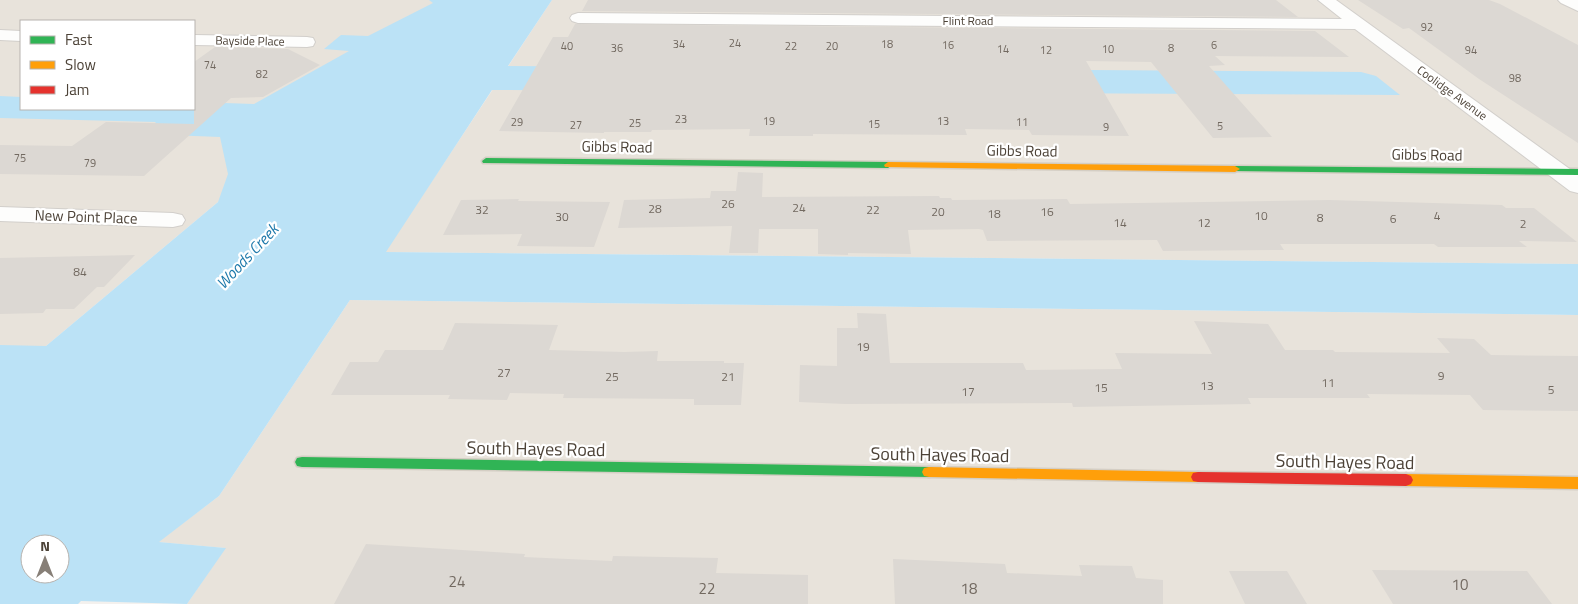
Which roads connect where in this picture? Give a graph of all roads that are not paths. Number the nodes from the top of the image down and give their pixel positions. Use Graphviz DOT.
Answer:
graph roads {
  1 [pos="1326,0"];
  2 [pos="1566,0"];
  3 [pos="1578,6"];
  4 [pos="578,18"];
  5 [pos="1359,24"];
  6 [pos="0,35"];
  7 [pos="20,36"];
  8 [pos="195,40"];
  9 [pos="307,42"];
  10 [pos="486,161"];
  11 [pos="1558,171"];
  12 [pos="1578,172"];
  13 [pos="1578,186"];
  14 [pos="0,214"];
  15 [pos="173,220"];
  16 [pos="302,462"];
  17 [pos="1578,483"];
  1 -- 5 [label="street, Coolidge Avenue"];
  2 -- 3 [label="street"];
  4 -- 5 [label="street, Flint Road"];
  5 -- 11 [label="street, Coolidge Avenue"];
  6 -- 7 [label="street"];
  8 -- 9 [label="street, Bayside Place"];
  10 -- 11 [label="street, Gibbs Road"];
  11 -- 12 [label="street, Gibbs Road"];
  11 -- 13 [label="street, Coolidge Avenue"];
  14 -- 15 [label="street, New Point Place"];
  16 -- 17 [label="street, South Hayes Road"];
}
